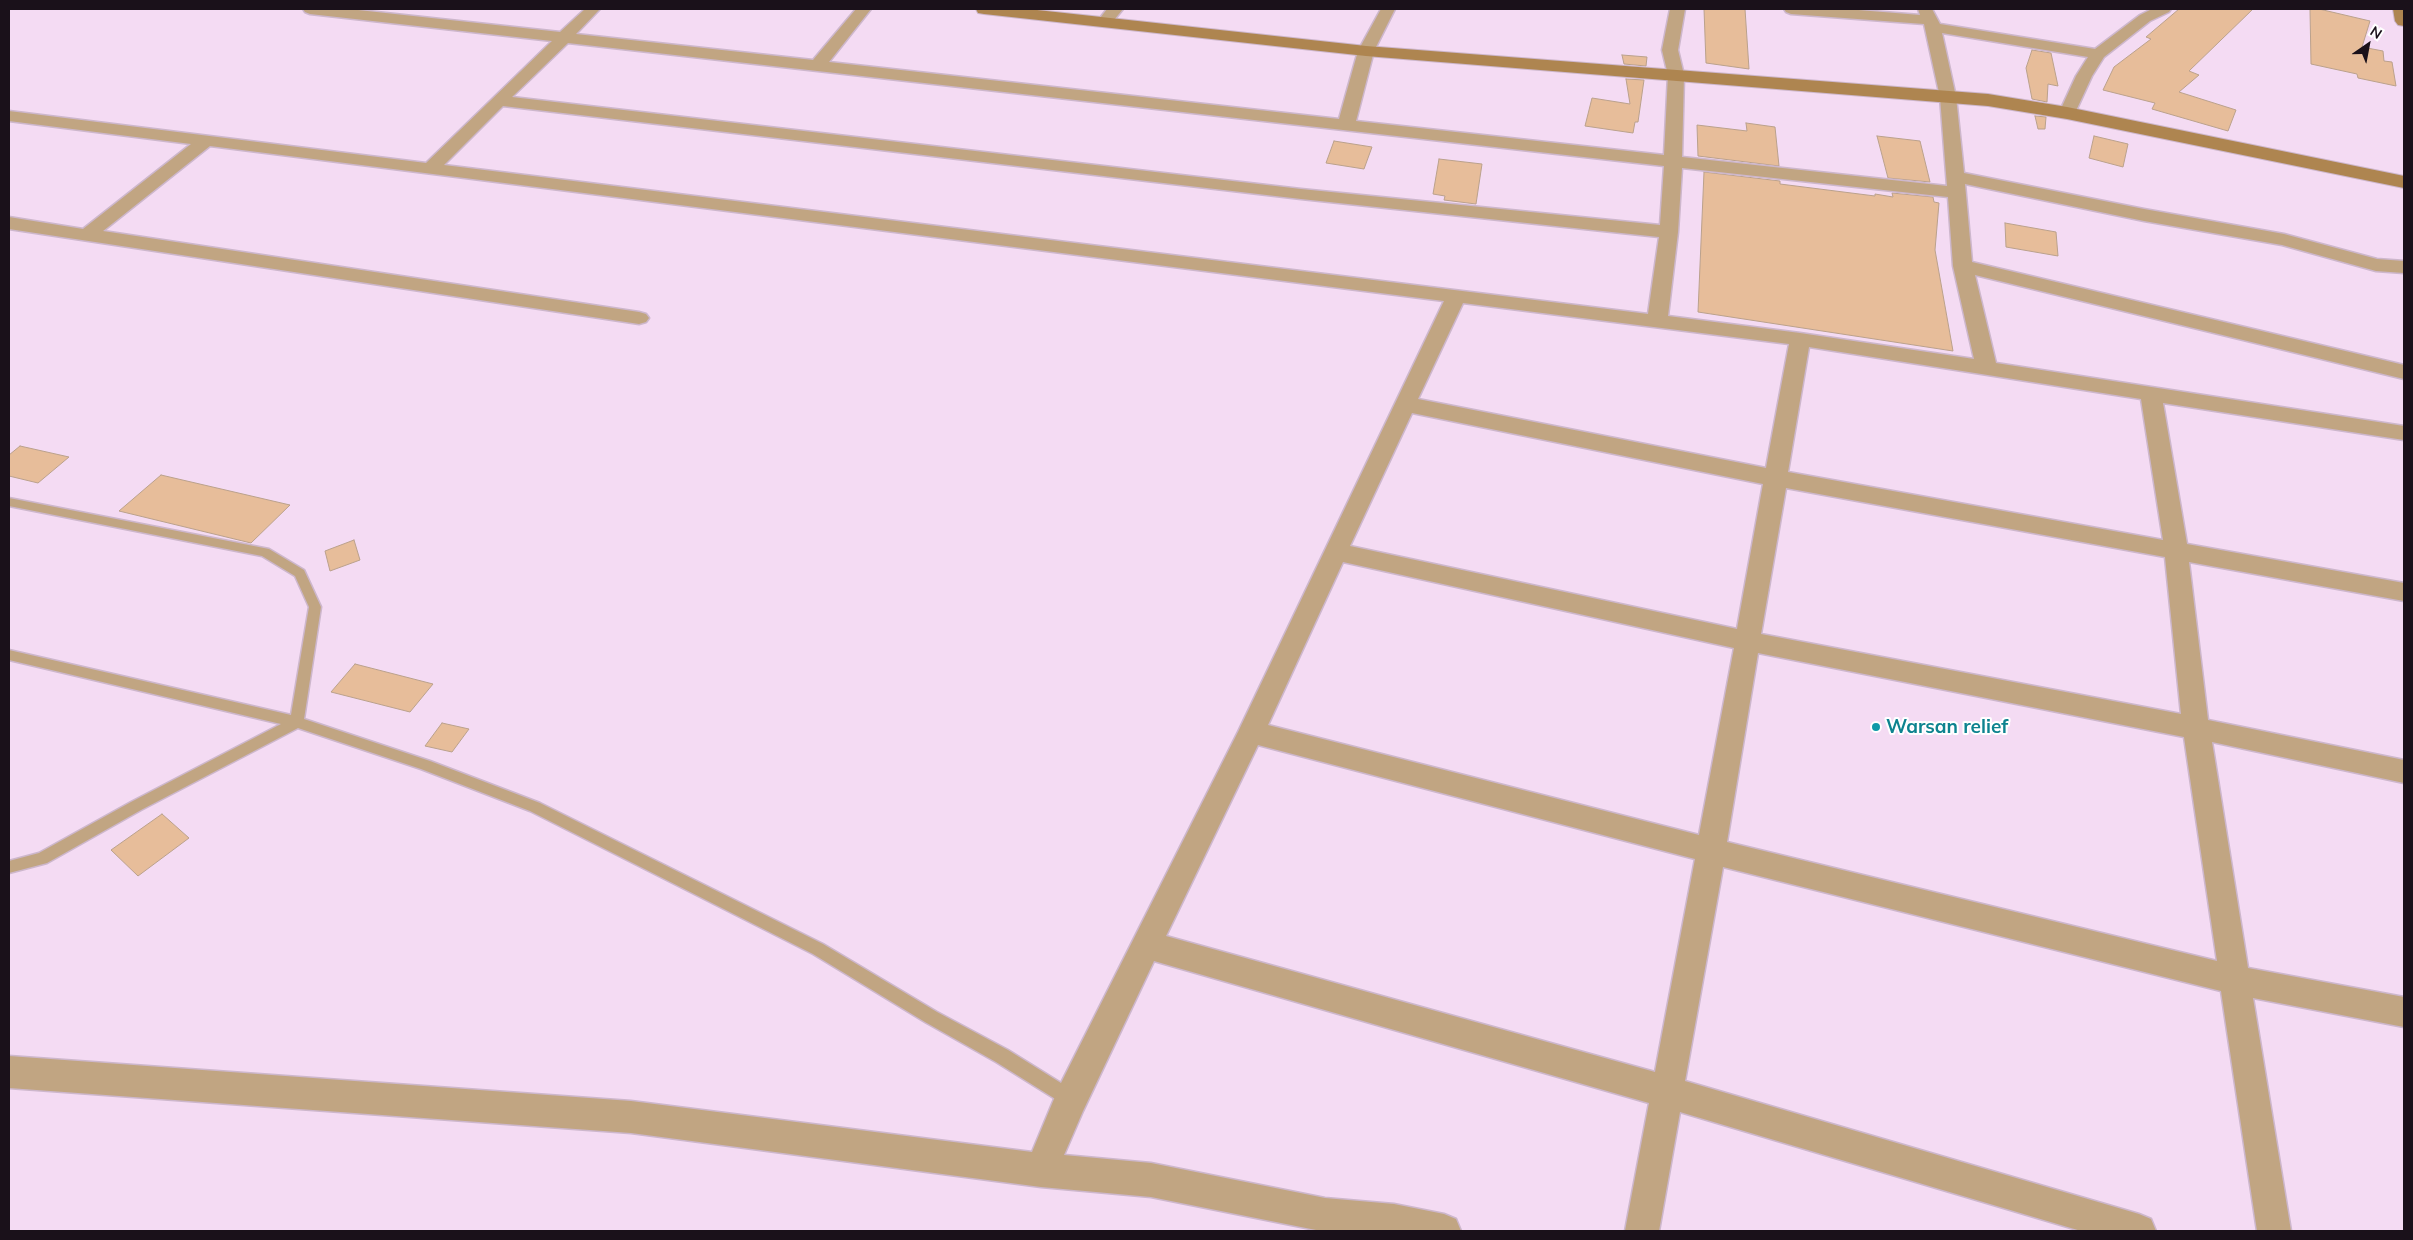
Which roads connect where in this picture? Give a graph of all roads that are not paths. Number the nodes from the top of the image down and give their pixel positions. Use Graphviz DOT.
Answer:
graph roads {
  1 [pos="310,9"];
  2 [pos="593,9"];
  3 [pos="864,9"];
  4 [pos="984,9"];
  5 [pos="1388,9"];
  6 [pos="1678,9"];
  7 [pos="1791,9"];
  8 [pos="2164,9"];
  9 [pos="2400,9"];
  10 [pos="1110,16"];
  11 [pos="1929,19"];
  12 [pos="2404,22"];
  13 [pos="564,37"];
  14 [pos="1366,51"];
  15 [pos="2098,54"];
  16 [pos="816,67"];
  17 [pos="1676,76"];
  18 [pos="1948,97"];
  19 [pos="500,101"];
  20 [pos="2067,113"];
  21 [pos="9,116"];
  22 [pos="1346,126"];
  23 [pos="207,140"];
  24 [pos="1673,162"];
  25 [pos="432,167"];
  26 [pos="2404,182"];
  27 [pos="1956,185"];
  28 [pos="9,223"];
  29 [pos="1668,232"];
  30 [pos="88,234"];
  31 [pos="1963,266"];
  32 [pos="2404,267"];
  33 [pos="1456,296"];
  34 [pos="640,318"];
  35 [pos="1657,321"];
  36 [pos="1800,339"];
  37 [pos="1987,368"];
  38 [pos="2404,372"];
  39 [pos="2151,394"];
  40 [pos="1405,404"];
  41 [pos="2404,433"];
  42 [pos="1775,478"];
  43 [pos="9,502"];
  44 [pos="2176,550"];
  45 [pos="1336,552"];
  46 [pos="2404,592"];
  47 [pos="1747,641"];
  48 [pos="9,655"];
  49 [pos="296,722"];
  50 [pos="2196,728"];
  51 [pos="1251,732"];
  52 [pos="2404,771"];
  53 [pos="1711,851"];
  54 [pos="9,867"];
  55 [pos="1147,945"];
  56 [pos="2235,980"];
  57 [pos="2404,1012"];
  58 [pos="9,1072"];
  59 [pos="1667,1092"];
  60 [pos="1071,1099"];
  61 [pos="1041,1170"];
  62 [pos="1444,1231"];
  63 [pos="1642,1231"];
  64 [pos="2139,1231"];
  65 [pos="2274,1231"];
  1 -- 13 [label="street"];
  2 -- 13 [label="street"];
  3 -- 16 [label="street"];
  4 -- 10 [label="street"];
  5 -- 14 [label="street"];
  6 -- 17 [label="street"];
  7 -- 11 [label="street"];
  8 -- 15 [label="street"];
  9 -- 12 [label="street"];
  10 -- 14 [label="street"];
  11 -- 15 [label="street"];
  11 -- 18 [label="street"];
  13 -- 16 [label="street"];
  13 -- 19 [label="street"];
  14 -- 17 [label="street"];
  14 -- 22 [label="street"];
  15 -- 20 [label="street"];
  16 -- 22 [label="street"];
  17 -- 18 [label="street"];
  17 -- 24 [label="street"];
  18 -- 20 [label="street"];
  18 -- 27 [label="street"];
  19 -- 25 [label="street"];
  19 -- 29 [label="street"];
  20 -- 26 [label="street"];
  21 -- 23 [label="street"];
  22 -- 24 [label="street"];
  23 -- 25 [label="street"];
  23 -- 30 [label="street"];
  24 -- 27 [label="street"];
  24 -- 29 [label="street"];
  25 -- 33 [label="street"];
  27 -- 31 [label="street"];
  27 -- 32 [label="street"];
  28 -- 30 [label="street"];
  29 -- 35 [label="street"];
  30 -- 34 [label="street"];
  31 -- 37 [label="street"];
  31 -- 38 [label="street"];
  33 -- 35 [label="street"];
  33 -- 40 [label="street"];
  35 -- 36 [label="street"];
  36 -- 37 [label="street"];
  36 -- 42 [label="street"];
  37 -- 39 [label="street"];
  39 -- 41 [label="street"];
  39 -- 44 [label="street"];
  40 -- 42 [label="street"];
  40 -- 45 [label="street"];
  42 -- 44 [label="street"];
  42 -- 47 [label="street"];
  43 -- 49 [label="lane"];
  44 -- 46 [label="street"];
  44 -- 50 [label="street"];
  45 -- 47 [label="street"];
  45 -- 51 [label="street"];
  47 -- 50 [label="street"];
  47 -- 53 [label="street"];
  48 -- 49 [label="lane"];
  49 -- 54 [label="lane"];
  49 -- 60 [label="lane"];
  50 -- 52 [label="street"];
  50 -- 56 [label="street"];
  51 -- 53 [label="street"];
  51 -- 55 [label="street"];
  53 -- 56 [label="street"];
  53 -- 59 [label="street"];
  55 -- 59 [label="street"];
  55 -- 60 [label="street"];
  56 -- 57 [label="street"];
  56 -- 65 [label="street"];
  58 -- 61 [label="street"];
  59 -- 63 [label="street"];
  59 -- 64 [label="street"];
  60 -- 61 [label="street"];
  61 -- 62 [label="street"];
}
